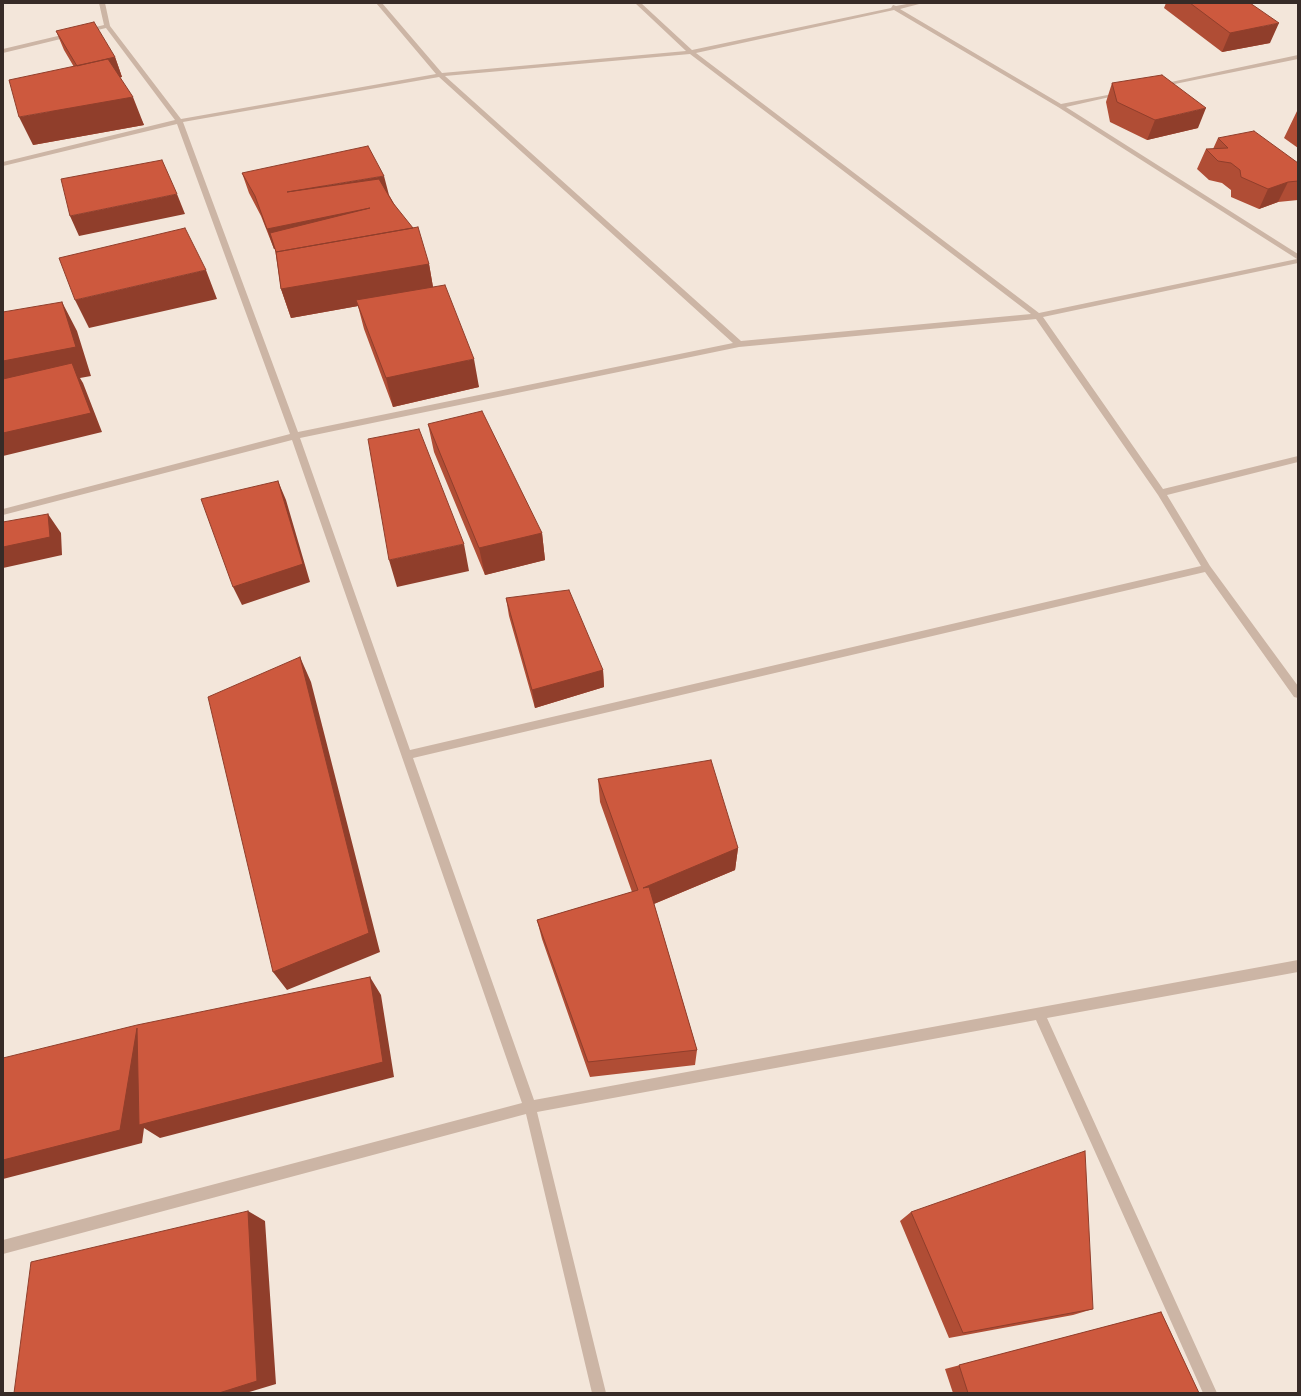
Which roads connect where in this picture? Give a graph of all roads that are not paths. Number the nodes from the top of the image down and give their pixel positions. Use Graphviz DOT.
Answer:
graph roads {
  1 [pos="102,3"];
  2 [pos="379,3"];
  3 [pos="638,3"];
  4 [pos="888,3"];
  5 [pos="920,3"];
  6 [pos="896,8"];
  7 [pos="107,26"];
  8 [pos="3,51"];
  9 [pos="691,52"];
  10 [pos="1298,57"];
  11 [pos="440,75"];
  12 [pos="1152,87"];
  13 [pos="1129,92"];
  14 [pos="1060,106"];
  15 [pos="179,121"];
  16 [pos="3,164"];
  17 [pos="1298,257"];
  18 [pos="1298,261"];
  19 [pos="1038,316"];
  20 [pos="739,344"];
  21 [pos="295,436"];
  22 [pos="1298,459"];
  23 [pos="1161,494"];
  24 [pos="3,512"];
  25 [pos="1207,568"];
  26 [pos="1298,694"];
  27 [pos="407,754"];
  28 [pos="1298,966"];
  29 [pos="1039,1014"];
  30 [pos="530,1107"];
  31 [pos="3,1247"];
  32 [pos="599,1393"];
  33 [pos="1210,1393"];
  1 -- 7 [label="street"];
  2 -- 11 [label="street"];
  3 -- 9 [label="street"];
  4 -- 6 [label="street"];
  5 -- 6 [label="street"];
  6 -- 9 [label="street"];
  6 -- 14 [label="street"];
  7 -- 8 [label="street"];
  7 -- 15 [label="street"];
  9 -- 11 [label="street"];
  9 -- 19 [label="street"];
  10 -- 12 [label="street"];
  11 -- 15 [label="street"];
  11 -- 20 [label="street"];
  13 -- 14 [label="street"];
  14 -- 17 [label="street"];
  15 -- 16 [label="street"];
  15 -- 21 [label="street"];
  18 -- 19 [label="street"];
  19 -- 20 [label="street"];
  19 -- 23 [label="street"];
  20 -- 21 [label="street"];
  21 -- 24 [label="street"];
  21 -- 27 [label="street"];
  22 -- 23 [label="street"];
  23 -- 25 [label="street"];
  25 -- 26 [label="street"];
  25 -- 27 [label="street"];
  27 -- 30 [label="street"];
  28 -- 29 [label="street"];
  29 -- 30 [label="street"];
  29 -- 33 [label="street"];
  30 -- 31 [label="street"];
  30 -- 32 [label="street"];
}
